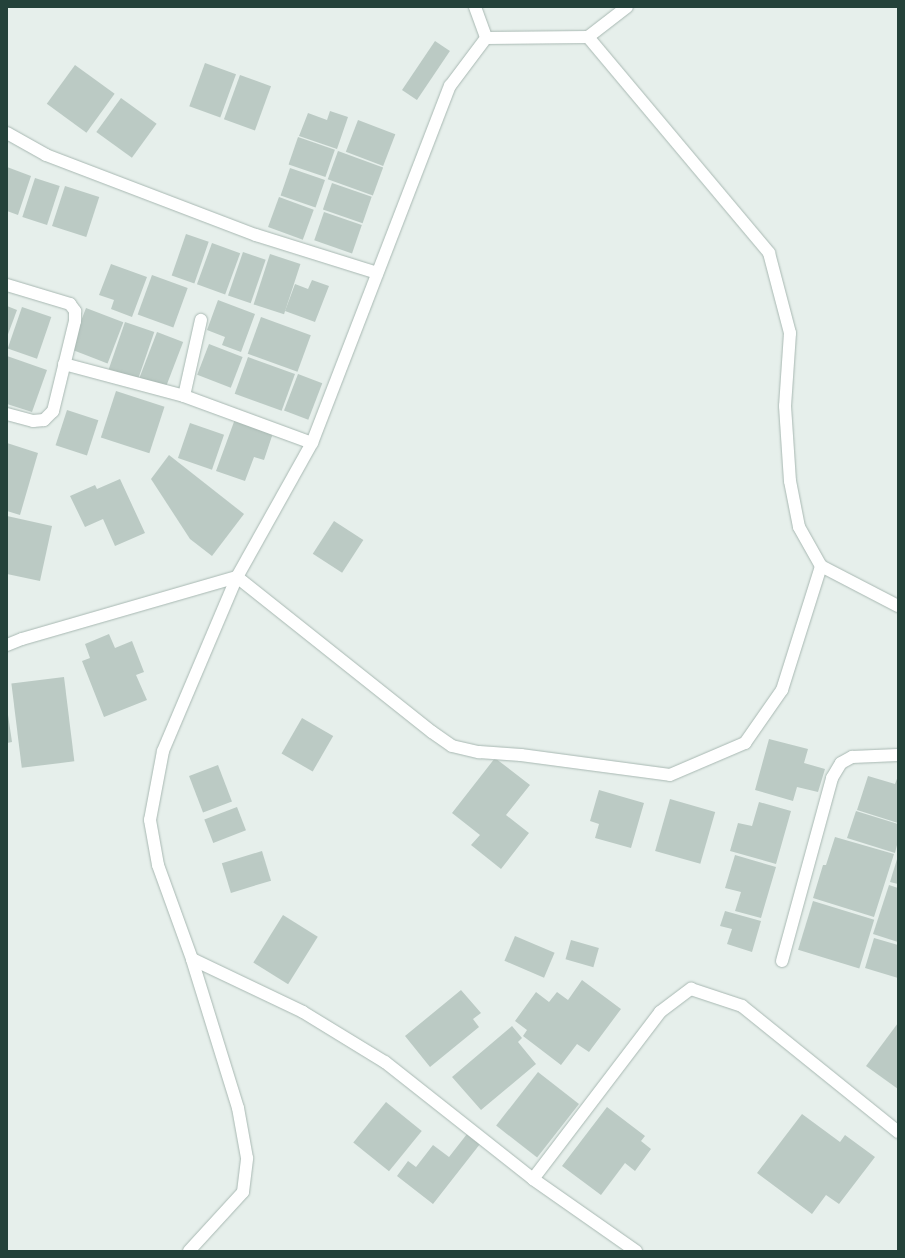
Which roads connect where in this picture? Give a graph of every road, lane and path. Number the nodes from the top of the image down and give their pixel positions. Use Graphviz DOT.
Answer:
graph roads {
  1 [pos="475,7"];
  2 [pos="627,7"];
  3 [pos="588,37"];
  4 [pos="486,38"];
  5 [pos="7,133"];
  6 [pos="377,273"];
  7 [pos="7,285"];
  8 [pos="201,320"];
  9 [pos="64,364"];
  10 [pos="184,396"];
  11 [pos="7,414"];
  12 [pos="312,442"];
  13 [pos="821,566"];
  14 [pos="237,576"];
  15 [pos="898,606"];
  16 [pos="7,645"];
  17 [pos="898,754"];
  18 [pos="192,958"];
  19 [pos="782,961"];
  20 [pos="898,1132"];
  21 [pos="533,1179"];
  22 [pos="189,1251"];
  23 [pos="636,1251"];
  1 -- 4 [label="street"];
  2 -- 3 [label="street"];
  3 -- 4 [label="street"];
  3 -- 13 [label="street"];
  4 -- 6 [label="street"];
  5 -- 6 [label="street"];
  6 -- 12 [label="street"];
  7 -- 9 [label="street"];
  8 -- 10 [label="street"];
  9 -- 10 [label="street"];
  9 -- 11 [label="street"];
  10 -- 12 [label="street"];
  12 -- 14 [label="street"];
  13 -- 14 [label="street"];
  13 -- 15 [label="street"];
  14 -- 16 [label="street"];
  14 -- 18 [label="street"];
  17 -- 19 [label="street"];
  18 -- 21 [label="street"];
  18 -- 22 [label="street"];
  20 -- 21 [label="street"];
  21 -- 23 [label="street"];
}
